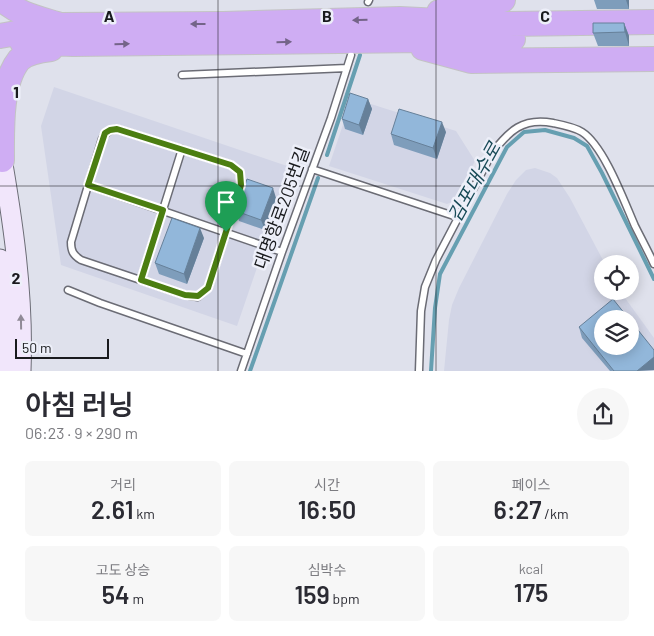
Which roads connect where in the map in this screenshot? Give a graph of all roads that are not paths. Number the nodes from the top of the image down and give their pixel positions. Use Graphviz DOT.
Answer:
graph roads {
  1 [pos="3,0"];
  2 [pos="465,0"];
  3 [pos="503,0"];
  4 [pos="654,9"];
  5 [pos="654,22"];
  6 [pos="399,30"];
  7 [pos="67,35"];
  8 [pos="0,36"];
  9 [pos="654,36"];
  10 [pos="0,41"];
  11 [pos="654,47"];
  12 [pos="351,55"];
  13 [pos="654,59"];
  14 [pos="347,68"];
  15 [pos="182,75"];
  16 [pos="182,149"];
  17 [pos="1,153"];
  18 [pos="312,169"];
  19 [pos="88,185"];
  20 [pos="163,210"];
  21 [pos="457,217"];
  22 [pos="226,232"];
  23 [pos="282,252"];
  24 [pos="0,259"];
  25 [pos="654,264"];
  26 [pos="141,280"];
  27 [pos="68,290"];
  28 [pos="247,354"];
  29 [pos="6,371"];
  30 [pos="21,371"];
  31 [pos="241,371"];
  32 [pos="419,371"];
  1 -- 7 [label="highway"];
  2 -- 6 [label="highway"];
  3 -- 6 [label="highway"];
  4 -- 6 [label="highway"];
  5 -- 6 [label="highway"];
  6 -- 7 [label="highway"];
  6 -- 9 [label="highway"];
  6 -- 11 [label="highway"];
  6 -- 13 [label="highway"];
  7 -- 8 [label="highway"];
  7 -- 10 [label="highway"];
  7 -- 17 [label="highway"];
  12 -- 14 [label="lane, 대명항로205번길"];
  14 -- 15 [label="lane"];
  14 -- 18 [label="lane, 대명항로205번길"];
  16 -- 19 [label="lane"];
  16 -- 20 [label="lane"];
  16 -- 22 [label="lane"];
  30 -- 17 [label="main road, one-way"];
  18 -- 21 [label="lane"];
  18 -- 23 [label="lane, 대명항로205번길"];
  19 -- 20 [label="lane"];
  19 -- 26 [label="lane"];
  20 -- 22 [label="lane"];
  20 -- 26 [label="lane"];
  21 -- 25 [label="lane"];
  21 -- 32 [label="lane"];
  22 -- 23 [label="lane"];
  22 -- 26 [label="lane"];
  23 -- 28 [label="lane, 대명항로205번길"];
  24 -- 29 [label="main road"];
  27 -- 28 [label="lane"];
  28 -- 31 [label="lane, 대명항로205번길"];
}
